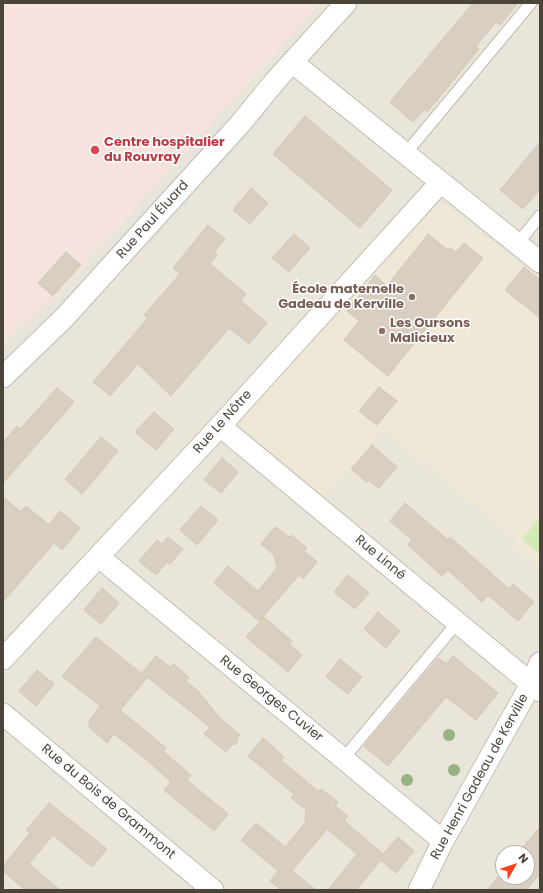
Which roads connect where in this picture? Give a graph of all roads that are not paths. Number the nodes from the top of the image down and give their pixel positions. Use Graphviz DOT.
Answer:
graph roads {
  1 [pos="346,3"];
  2 [pos="531,3"];
  3 [pos="292,62"];
  4 [pos="406,153"];
  5 [pos="441,182"];
  6 [pos="540,216"];
  7 [pos="517,244"];
  8 [pos="540,262"];
  9 [pos="3,377"];
  10 [pos="220,426"];
  11 [pos="99,557"];
  12 [pos="457,623"];
  13 [pos="3,659"];
  14 [pos="540,663"];
  15 [pos="535,687"];
  16 [pos="3,714"];
  17 [pos="343,759"];
  18 [pos="443,841"];
  19 [pos="201,886"];
  20 [pos="419,890"];
  1 -- 3 [label="street, Rue Paul Éluard"];
  2 -- 4 [label="lane"];
  3 -- 4 [label="street"];
  3 -- 9 [label="street, Rue Paul Éluard"];
  4 -- 5 [label="street"];
  5 -- 7 [label="street"];
  5 -- 10 [label="street, Rue Le Nôtre"];
  6 -- 7 [label="lane"];
  7 -- 8 [label="street"];
  10 -- 11 [label="street, Rue Le Nôtre"];
  10 -- 12 [label="street, Rue Linné"];
  11 -- 13 [label="street, Rue Le Nôtre"];
  11 -- 17 [label="street, Rue Georges Cuvier"];
  12 -- 15 [label="street, Rue Linné"];
  12 -- 17 [label="lane"];
  14 -- 15 [label="street, Rue Henri Gadeau de Kerville"];
  15 -- 18 [label="street, Rue Henri Gadeau de Kerville"];
  16 -- 19 [label="street, Rue du Bois de Grammont"];
  17 -- 18 [label="street, Rue Georges Cuvier"];
  18 -- 20 [label="street, Rue Henri Gadeau de Kerville"];
}
